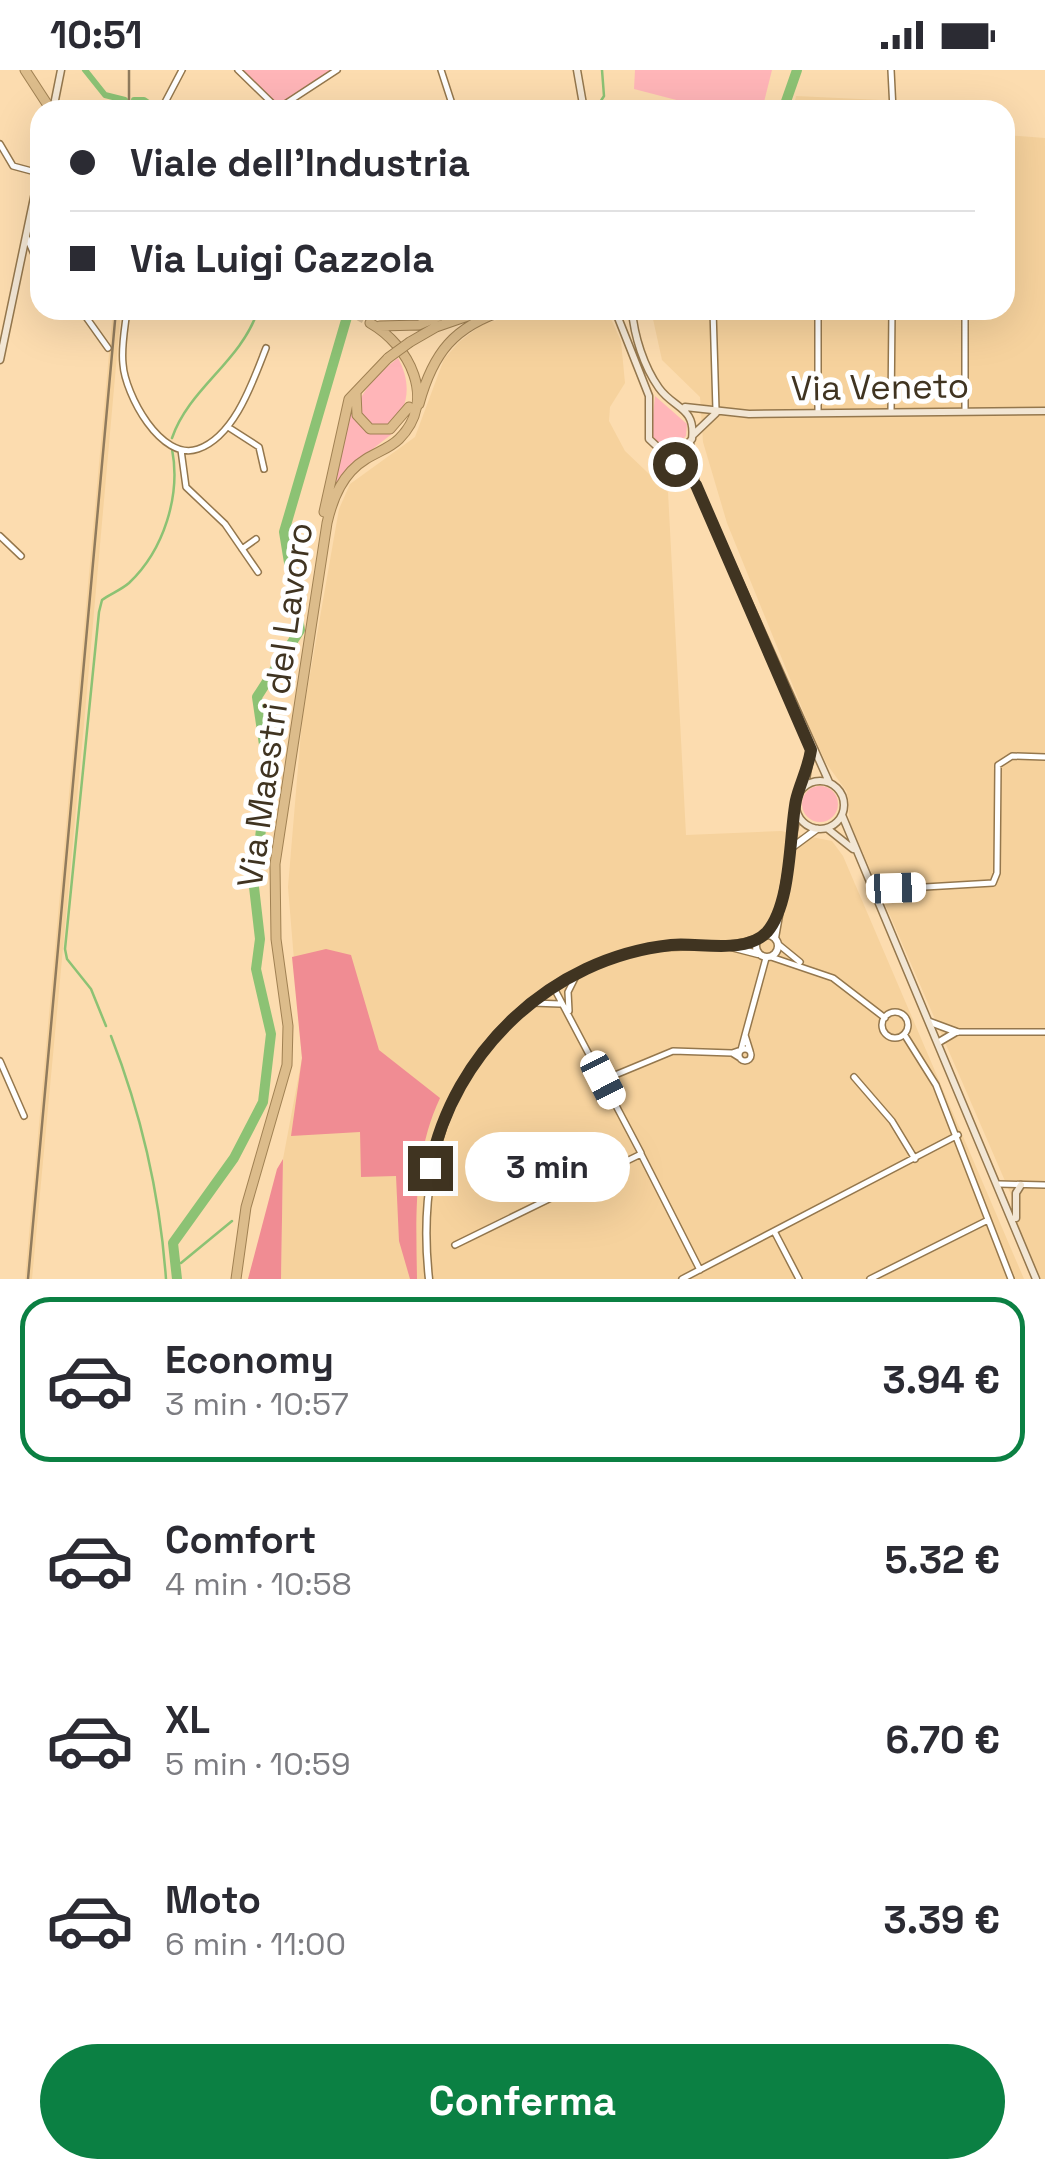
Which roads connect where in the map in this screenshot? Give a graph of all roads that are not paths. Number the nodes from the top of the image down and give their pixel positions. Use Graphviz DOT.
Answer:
graph roads {
  1 [pos="25,70"];
  2 [pos="61,70"];
  3 [pos="182,70"];
  4 [pos="238,70"];
  5 [pos="337,70"];
  6 [pos="441,70"];
  7 [pos="577,70"];
  8 [pos="891,70"];
  9 [pos="48,100"];
  10 [pos="54,100"];
  11 [pos="166,100"];
  12 [pos="269,100"];
  13 [pos="290,100"];
  14 [pos="451,100"];
  15 [pos="582,100"];
  16 [pos="891,100"];
  17 [pos="0,144"];
  18 [pos="30,169"];
  19 [pos="30,223"];
  20 [pos="27,238"];
  21 [pos="30,245"];
  22 [pos="88,320"];
  23 [pos="126,320"];
  24 [pos="431,320"];
  25 [pos="456,320"];
  26 [pos="481,320"];
  27 [pos="619,320"];
  28 [pos="635,320"];
  29 [pos="714,320"];
  30 [pos="818,320"];
  31 [pos="892,320"];
  32 [pos="965,320"];
  33 [pos="370,323"];
  34 [pos="108,348"];
  35 [pos="266,348"];
  36 [pos="0,360"];
  37 [pos="359,385"];
  38 [pos="410,407"];
  39 [pos="685,407"];
  40 [pos="966,410"];
  41 [pos="1045,411"];
  42 [pos="818,412"];
  43 [pos="892,412"];
  44 [pos="716,413"];
  45 [pos="228,426"];
  46 [pos="402,437"];
  47 [pos="691,440"];
  48 [pos="176,448"];
  49 [pos="380,452"];
  50 [pos="665,454"];
  51 [pos="264,469"];
  52 [pos="696,485"];
  53 [pos="0,536"];
  54 [pos="256,539"];
  55 [pos="242,549"];
  56 [pos="21,556"];
  57 [pos="258,572"];
  58 [pos="318,580"];
  59 [pos="811,750"];
  60 [pos="1045,757"];
  61 [pos="829,782"];
  62 [pos="805,785"];
  63 [pos="798,814"];
  64 [pos="842,814"];
  65 [pos="827,828"];
  66 [pos="817,829"];
  67 [pos="793,847"];
  68 [pos="854,849"];
  69 [pos="874,890"];
  70 [pos="776,917"];
  71 [pos="762,936"];
  72 [pos="777,941"];
  73 [pos="725,945"];
  74 [pos="765,956"];
  75 [pos="802,964"];
  76 [pos="578,974"];
  77 [pos="554,988"];
  78 [pos="533,1003"];
  79 [pos="563,1006"];
  80 [pos="885,1018"];
  81 [pos="570,1019"];
  82 [pos="930,1022"];
  83 [pos="958,1032"];
  84 [pos="1045,1032"];
  85 [pos="904,1034"];
  86 [pos="745,1035"];
  87 [pos="938,1042"];
  88 [pos="750,1051"];
  89 [pos="740,1054"];
  90 [pos="0,1061"];
  91 [pos="854,1077"];
  92 [pos="603,1080"];
  93 [pos="24,1116"];
  94 [pos="958,1135"];
  95 [pos="641,1154"];
  96 [pos="915,1159"];
  97 [pos="1000,1184"];
  98 [pos="1045,1184"];
  99 [pos="1021,1185"];
  100 [pos="989,1219"];
  101 [pos="1017,1224"];
  102 [pos="774,1231"];
  103 [pos="455,1244"];
  104 [pos="700,1270"];
  105 [pos="236,1279"];
  106 [pos="428,1279"];
  107 [pos="682,1279"];
  108 [pos="799,1279"];
  109 [pos="870,1279"];
  110 [pos="1011,1279"];
  111 [pos="1036,1279"];
  1 -- 9 [label="highway"];
  2 -- 10 [label="main road"];
  3 -- 11 [label="street"];
  4 -- 12 [label="street"];
  5 -- 13 [label="street"];
  6 -- 14 [label="street"];
  7 -- 15 [label="main road"];
  8 -- 16 [label="street"];
  17 -- 18 [label="street"];
  19 -- 20 [label="main road"];
  20 -- 21 [label="street"];
  20 -- 36 [label="main road"];
  22 -- 34 [label="street"];
  23 -- 48 [label="street"];
  24 -- 33 [label="highway"];
  25 -- 37 [label="highway, bridge"];
  26 -- 46 [label="highway"];
  27 -- 50 [label="main road"];
  28 -- 39 [label="main road"];
  29 -- 44 [label="street"];
  30 -- 42 [label="street"];
  31 -- 43 [label="street"];
  32 -- 40 [label="street"];
  33 -- 38 [label="highway"];
  33 -- 46 [label="highway"];
  35 -- 45 [label="street"];
  37 -- 38 [label="highway"];
  37 -- 58 [label="highway"];
  38 -- 49 [label="highway"];
  39 -- 44 [label="main road, Via Veneto"];
  39 -- 47 [label="main road"];
  40 -- 41 [label="main road, Via Veneto"];
  40 -- 43 [label="main road, Via Veneto"];
  42 -- 43 [label="main road, Via Veneto"];
  42 -- 44 [label="main road, Via Veneto"];
  44 -- 47 [label="main road"];
  45 -- 48 [label="street"];
  45 -- 51 [label="street"];
  46 -- 49 [label="highway"];
  47 -- 50 [label="main road"];
  47 -- 52 [label="main road"];
  48 -- 55 [label="street"];
  49 -- 58 [label="highway, Via Maestri del Lavoro"];
  50 -- 52 [label="main road"];
  52 -- 59 [label="main road"];
  53 -- 56 [label="street"];
  54 -- 55 [label="street"];
  55 -- 57 [label="street"];
  58 -- 105 [label="highway, Via Maestri del Lavoro"];
  59 -- 61 [label="main road"];
  59 -- 62 [label="main road"];
  60 -- 69 [label="street"];
  61 -- 62 [label="main road"];
  61 -- 64 [label="main road"];
  62 -- 63 [label="main road"];
  63 -- 66 [label="main road"];
  63 -- 67 [label="street"];
  64 -- 65 [label="main road"];
  64 -- 68 [label="main road"];
  65 -- 66 [label="main road"];
  65 -- 68 [label="main road"];
  66 -- 67 [label="street"];
  67 -- 70 [label="street"];
  68 -- 69 [label="main road"];
  69 -- 82 [label="main road"];
  70 -- 71 [label="street"];
  70 -- 72 [label="street"];
  71 -- 72 [label="street"];
  71 -- 73 [label="street"];
  71 -- 74 [label="street"];
  72 -- 74 [label="street"];
  72 -- 75 [label="street"];
  73 -- 74 [label="street"];
  73 -- 76 [label="street"];
  74 -- 75 [label="street"];
  74 -- 86 [label="street"];
  75 -- 80 [label="street"];
  76 -- 77 [label="street"];
  76 -- 81 [label="street"];
  77 -- 78 [label="street"];
  77 -- 79 [label="street"];
  78 -- 79 [label="street"];
  78 -- 106 [label="street"];
  79 -- 81 [label="street"];
  80 -- 85 [label="street"];
  80 -- 85 [label="street"];
  81 -- 92 [label="street"];
  82 -- 83 [label="street"];
  82 -- 87 [label="main road"];
  83 -- 84 [label="street"];
  83 -- 87 [label="street"];
  85 -- 94 [label="street"];
  86 -- 88 [label="street"];
  86 -- 89 [label="street"];
  87 -- 97 [label="main road"];
  88 -- 89 [label="street"];
  88 -- 89 [label="street"];
  89 -- 92 [label="street"];
  90 -- 93 [label="street"];
  91 -- 96 [label="street"];
  92 -- 95 [label="street"];
  94 -- 96 [label="street"];
  94 -- 100 [label="street"];
  95 -- 103 [label="street"];
  95 -- 104 [label="street"];
  96 -- 102 [label="street"];
  97 -- 99 [label="street"];
  97 -- 101 [label="main road"];
  98 -- 99 [label="street"];
  99 -- 101 [label="main road"];
  100 -- 109 [label="street"];
  100 -- 110 [label="street"];
  101 -- 111 [label="main road"];
  102 -- 104 [label="street"];
  102 -- 108 [label="street"];
  104 -- 107 [label="street"];
}
